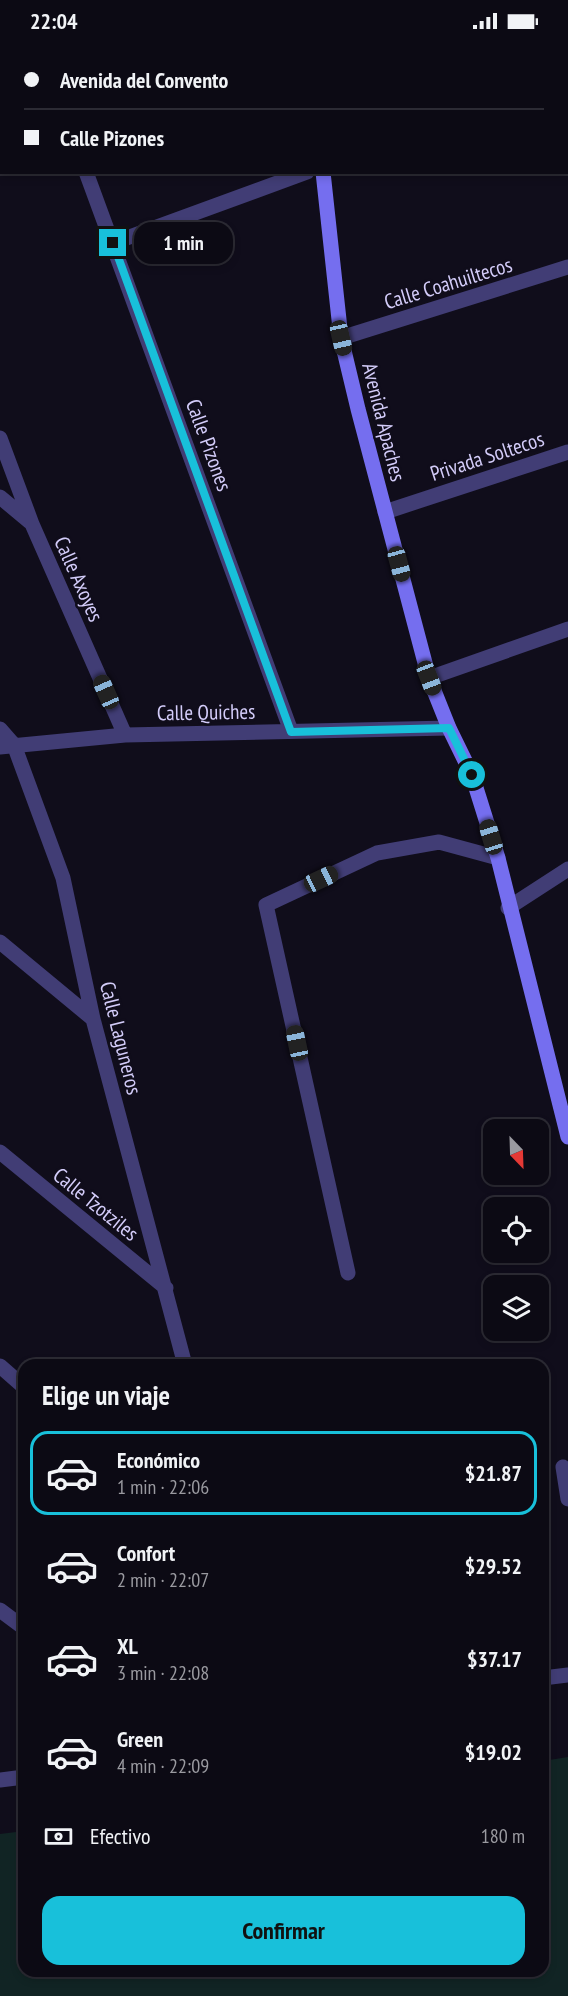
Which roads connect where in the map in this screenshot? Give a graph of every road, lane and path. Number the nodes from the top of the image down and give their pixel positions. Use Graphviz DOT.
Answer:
graph roads {
  1 [pos="87,174"];
  2 [pos="302,174"];
  3 [pos="323,174"];
  4 [pos="113,243"];
  5 [pos="568,267"];
  6 [pos="341,338"];
  7 [pos="0,438"];
  8 [pos="568,452"];
  9 [pos="0,497"];
  10 [pos="385,512"];
  11 [pos="32,524"];
  12 [pos="568,628"];
  13 [pos="429,678"];
  14 [pos="449,728"];
  15 [pos="0,729"];
  16 [pos="291,732"];
  17 [pos="125,735"];
  18 [pos="7,746"];
  19 [pos="498,858"];
  20 [pos="568,869"];
  21 [pos="508,908"];
  22 [pos="0,942"];
  23 [pos="93,1019"];
  24 [pos="568,1137"];
  25 [pos="0,1152"];
  26 [pos="348,1273"];
  27 [pos="166,1288"];
  28 [pos="184,1359"];
  29 [pos="0,1368"];
  30 [pos="18,1382"];
  31 [pos="563,1467"];
  32 [pos="568,1499"];
  33 [pos="0,1610"];
  34 [pos="18,1624"];
  35 [pos="568,1675"];
  36 [pos="549,1677"];
  37 [pos="18,1778"];
  38 [pos="0,1780"];
  1 -- 4 [label="street, Calle Pizones"];
  2 -- 4 [label="street"];
  3 -- 6 [label="street, Avenida Apaches"];
  4 -- 16 [label="street, Calle Pizones"];
  5 -- 6 [label="street, Calle Coahuiltecos"];
  6 -- 10 [label="street, Avenida Apaches"];
  7 -- 11 [label="street, Calle Axoyes"];
  8 -- 10 [label="street, Privada Soltecos"];
  9 -- 11 [label="street"];
  10 -- 13 [label="street, Avenida Apaches"];
  11 -- 17 [label="street, Calle Axoyes"];
  12 -- 13 [label="street"];
  13 -- 14 [label="street, Avenida Apaches"];
  14 -- 16 [label="street, Calle Quiches"];
  14 -- 19 [label="street, Avenida Apaches"];
  15 -- 18 [label="street, Calle Laguneros"];
  16 -- 17 [label="street, Calle Quiches"];
  17 -- 18 [label="street, Calle Quiches"];
  18 -- 23 [label="street, Calle Laguneros"];
  19 -- 21 [label="street, Avenida Apaches"];
  19 -- 26 [label="street"];
  20 -- 21 [label="street"];
  21 -- 24 [label="street, Avenida Apaches"];
  22 -- 23 [label="street"];
  23 -- 27 [label="street, Calle Laguneros"];
  25 -- 27 [label="street, Calle Tzotziles"];
  27 -- 28 [label="street, Calle Laguneros"];
  29 -- 30 [label="street"];
  31 -- 32 [label="street"];
  33 -- 34 [label="street"];
  35 -- 36 [label="street"];
  37 -- 38 [label="street"];
}
